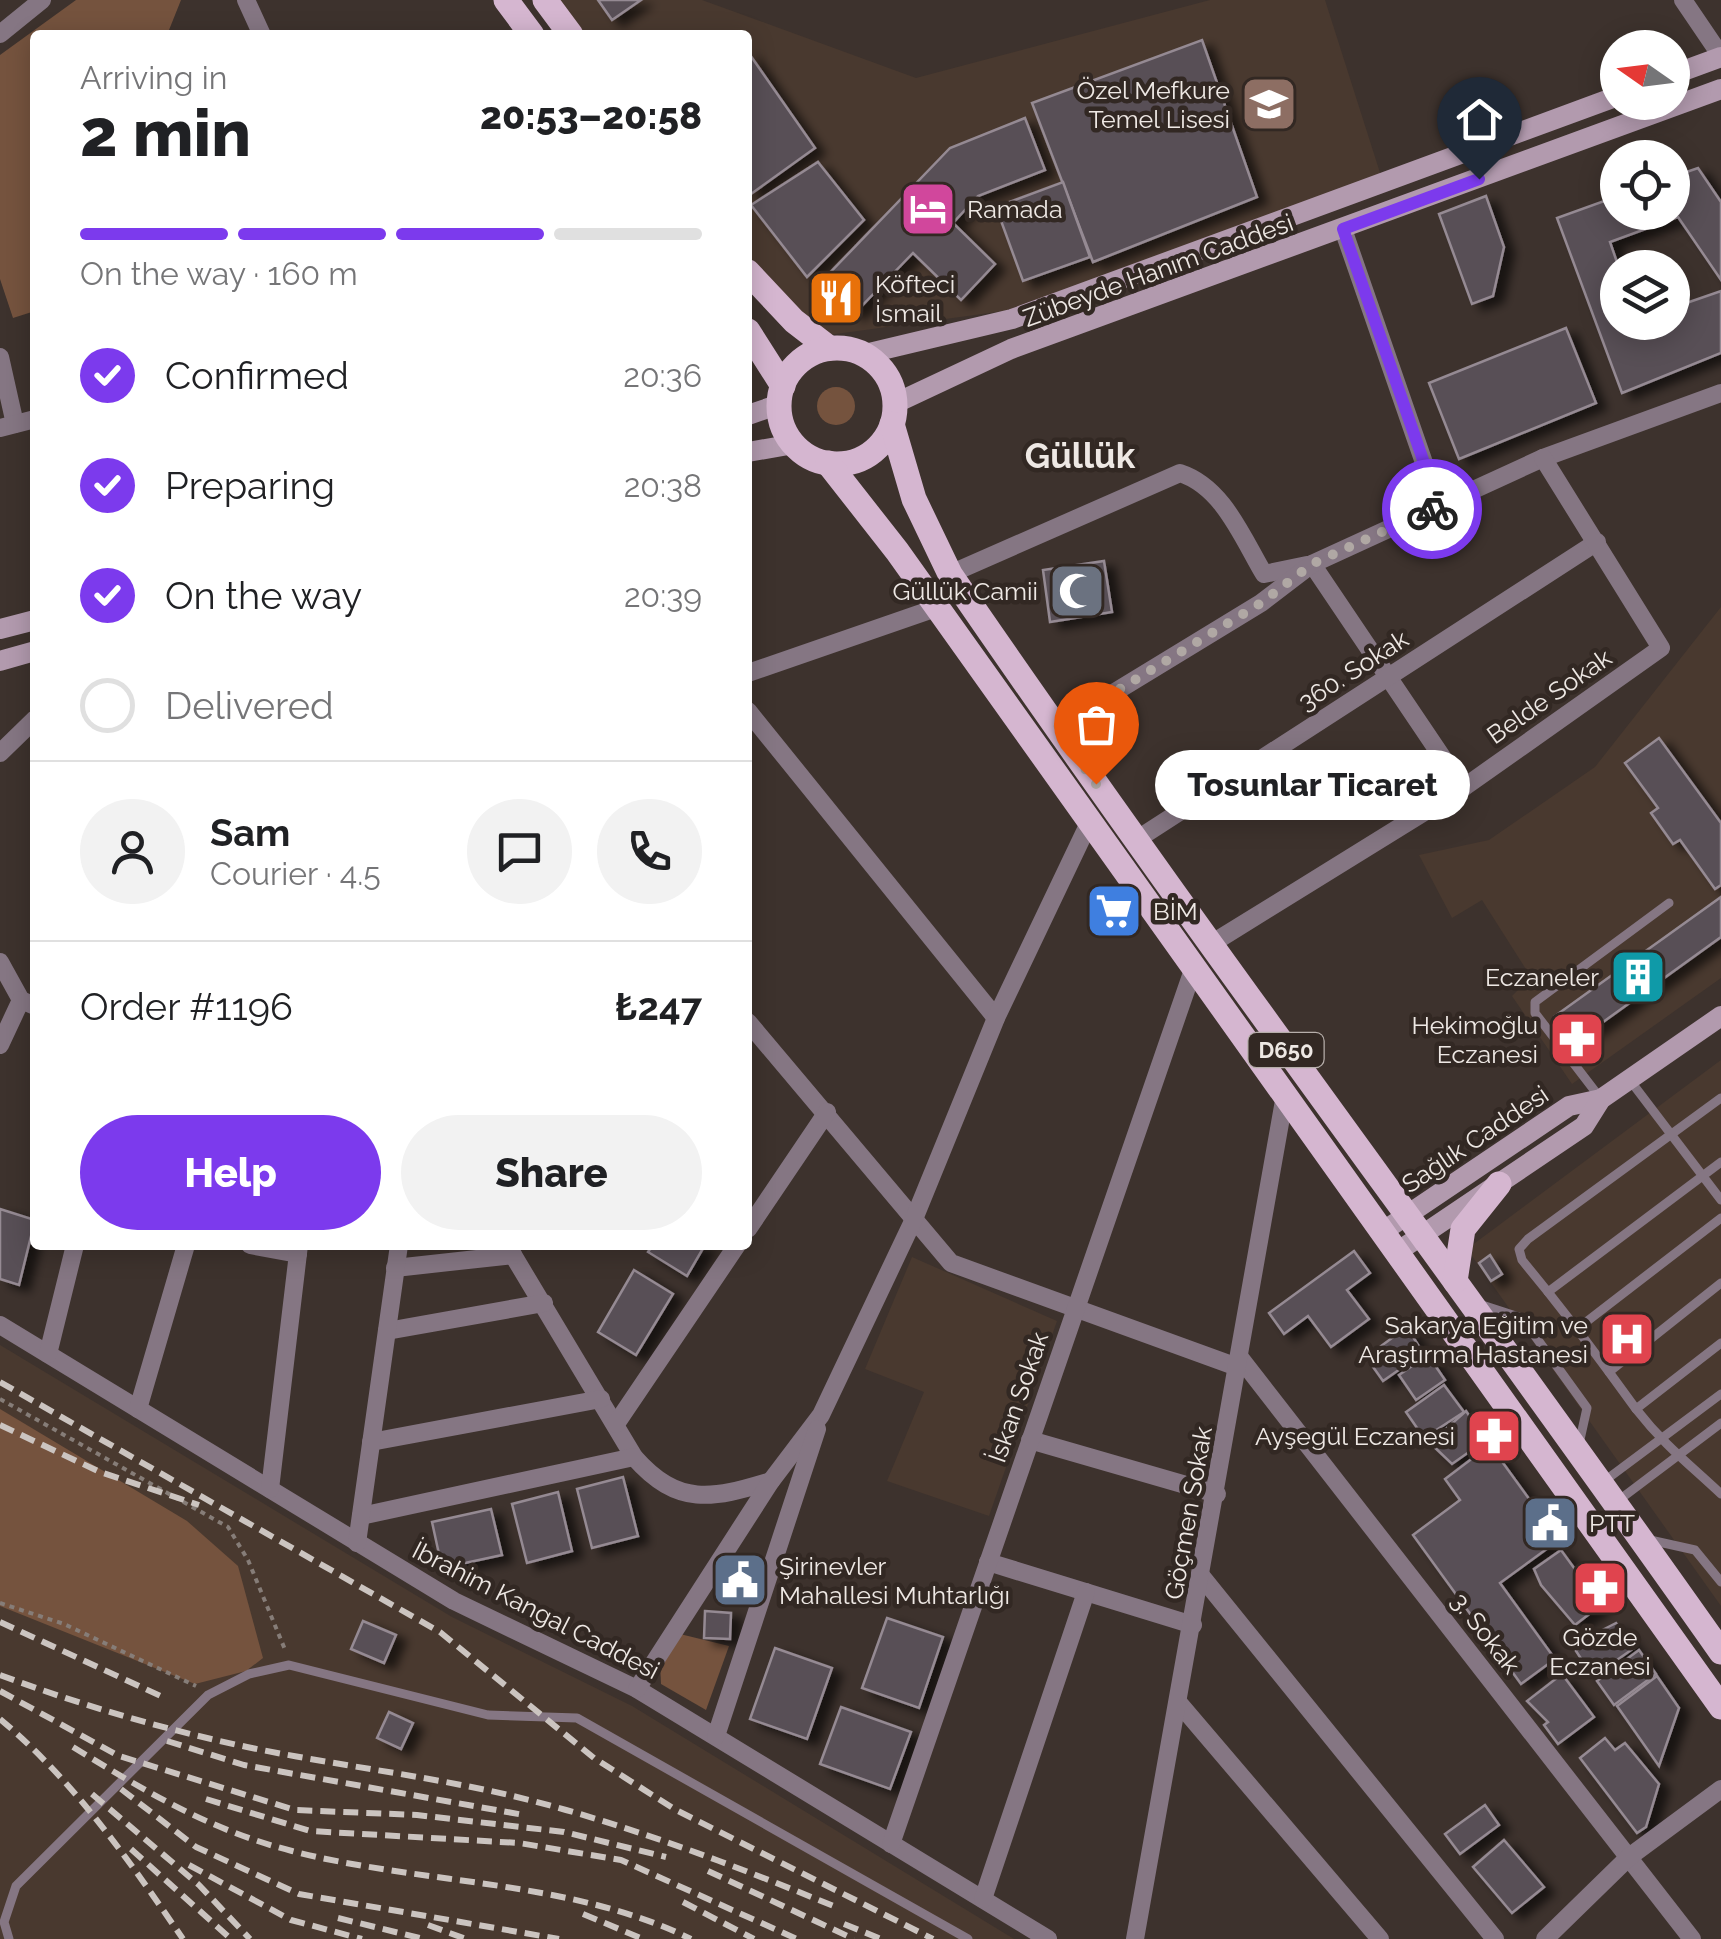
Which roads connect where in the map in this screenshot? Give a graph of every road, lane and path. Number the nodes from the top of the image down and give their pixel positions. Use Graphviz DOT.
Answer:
graph roads {
  1 [pos="42,0"];
  2 [pos="246,0"];
  3 [pos="506,0"];
  4 [pos="545,0"];
  5 [pos="1683,0"];
  6 [pos="260,30"];
  7 [pos="528,30"];
  8 [pos="566,30"];
  9 [pos="0,34"];
  10 [pos="1721,56"];
  11 [pos="1690,68"];
  12 [pos="1720,93"];
  13 [pos="1600,103"];
  14 [pos="1343,229"];
  15 [pos="752,276"];
  16 [pos="752,339"];
  17 [pos="829,348"];
  18 [pos="864,354"];
  19 [pos="0,357"];
  20 [pos="1721,393"];
  21 [pos="781,395"];
  22 [pos="752,413"];
  23 [pos="894,413"];
  24 [pos="8,426"];
  25 [pos="794,444"];
  26 [pos="752,451"];
  27 [pos="1543,458"];
  28 [pos="828,463"];
  29 [pos="1439,506"];
  30 [pos="1597,542"];
  31 [pos="1312,564"];
  32 [pos="950,574"];
  33 [pos="936,608"];
  34 [pos="30,621"];
  35 [pos="0,629"];
  36 [pos="30,652"];
  37 [pos="0,661"];
  38 [pos="752,672"];
  39 [pos="1388,677"];
  40 [pos="752,716"];
  41 [pos="30,724"];
  42 [pos="1056,728"];
  43 [pos="0,753"];
  44 [pos="1462,788"];
  45 [pos="1090,823"];
  46 [pos="1136,840"];
  47 [pos="1669,903"];
  48 [pos="1210,944"];
  49 [pos="0,962"];
  50 [pos="1194,967"];
  51 [pos="28,1003"];
  52 [pos="1721,1016"];
  53 [pos="996,1018"];
  54 [pos="752,1027"];
  55 [pos="0,1045"];
  56 [pos="1629,1078"];
  57 [pos="1285,1095"];
  58 [pos="1601,1098"];
  59 [pos="1721,1098"];
  60 [pos="826,1112"];
  61 [pos="1672,1135"];
  62 [pos="1721,1162"];
  63 [pos="1369,1163"];
  64 [pos="1702,1175"];
  65 [pos="1458,1180"];
  66 [pos="1499,1184"];
  67 [pos="1721,1200"];
  68 [pos="914,1218"];
  69 [pos="1721,1218"];
  70 [pos="752,1223"];
  71 [pos="1414,1224"];
  72 [pos="1390,1242"];
  73 [pos="74,1250"];
  74 [pos="185,1250"];
  75 [pos="298,1250"];
  76 [pos="397,1250"];
  77 [pos="510,1250"];
  78 [pos="734,1250"];
  79 [pos="395,1268"];
  80 [pos="1455,1281"];
  81 [pos="1721,1283"];
  82 [pos="1548,1292"];
  83 [pos="544,1303"];
  84 [pos="1074,1312"];
  85 [pos="0,1325"];
  86 [pos="1577,1329"];
  87 [pos="387,1331"];
  88 [pos="1721,1343"];
  89 [pos="48,1354"];
  90 [pos="1240,1363"];
  91 [pos="1609,1372"];
  92 [pos="1721,1394"];
  93 [pos="0,1399"];
  94 [pos="601,1399"];
  95 [pos="1636,1408"];
  96 [pos="138,1409"];
  97 [pos="822,1414"];
  98 [pos="616,1424"];
  99 [pos="1721,1424"];
  100 [pos="1030,1440"];
  101 [pos="1660,1440"];
  102 [pos="371,1442"];
  103 [pos="634,1456"];
  104 [pos="1675,1458"];
  105 [pos="771,1481"];
  106 [pos="270,1489"];
  107 [pos="1217,1494"];
  108 [pos="1608,1494"];
  109 [pos="1721,1494"];
  110 [pos="361,1516"];
  111 [pos="1640,1538"];
  112 [pos="358,1543"];
  113 [pos="988,1562"];
  114 [pos="1202,1576"];
  115 [pos="1721,1582"];
  116 [pos="1086,1592"];
  117 [pos="0,1603"];
  118 [pos="1193,1624"];
  119 [pos="1721,1652"];
  120 [pos="289,1665"];
  121 [pos="638,1689"];
  122 [pos="208,1695"];
  123 [pos="1178,1702"];
  124 [pos="1721,1707"];
  125 [pos="716,1736"];
  126 [pos="1721,1790"];
  127 [pos="891,1844"];
  128 [pos="1629,1857"];
  129 [pos="982,1899"];
  130 [pos="9,1939"];
  131 [pos="968,1939"];
  132 [pos="1048,1939"];
  133 [pos="1135,1939"];
  134 [pos="1380,1939"];
  135 [pos="1495,1939"];
  136 [pos="1544,1939"];
  137 [pos="1692,1939"];
  1 -- 9 [label="street"];
  2 -- 6 [label="street"];
  3 -- 7 [label="main road"];
  4 -- 8 [label="main road"];
  5 -- 10 [label="street"];
  10 -- 11 [label="main road"];
  12 -- 14 [label="main road, Zübeyde Hanım Caddesi"];
  13 -- 18 [label="main road, Zübeyde Hanım Caddesi"];
  14 -- 23 [label="main road, Zübeyde Hanım Caddesi"];
  14 -- 29 [label="street"];
  15 -- 17 [label="main road"];
  16 -- 21 [label="main road"];
  17 -- 18 [label="main road"];
  17 -- 21 [label="main road"];
  18 -- 23 [label="main road"];
  19 -- 24 [label="street"];
  20 -- 27 [label="street"];
  21 -- 22 [label="main road"];
  21 -- 25 [label="main road"];
  23 -- 28 [label="main road"];
  23 -- 32 [label="main road, D650"];
  25 -- 26 [label="main road"];
  25 -- 28 [label="main road"];
  27 -- 29 [label="street"];
  27 -- 30 [label="street"];
  28 -- 33 [label="main road"];
  29 -- 31 [label="street"];
  30 -- 39 [label="street, 360. Sokak"];
  30 -- 44 [label="street, Belde Sokak"];
  31 -- 32 [label="street"];
  31 -- 39 [label="street"];
  31 -- 42 [label="street"];
  32 -- 42 [label="main road, D650"];
  33 -- 38 [label="street"];
  33 -- 45 [label="main road"];
  34 -- 35 [label="main road"];
  36 -- 37 [label="main road"];
  39 -- 44 [label="street"];
  39 -- 46 [label="street, 360. Sokak"];
  40 -- 53 [label="street"];
  41 -- 43 [label="street"];
  42 -- 46 [label="main road, D650"];
  44 -- 48 [label="street, Belde Sokak"];
  45 -- 50 [label="main road"];
  45 -- 53 [label="street"];
  46 -- 48 [label="main road, D650"];
  47 -- 58 [label="lane"];
  48 -- 63 [label="main road, D650"];
  49 -- 51 [label="street"];
  50 -- 57 [label="main road"];
  50 -- 84 [label="street, İskan Sokak"];
  51 -- 55 [label="street"];
  52 -- 56 [label="main road, Sağlık Caddesi"];
  53 -- 68 [label="street"];
  54 -- 60 [label="street"];
  56 -- 58 [label="main road, Sağlık Caddesi"];
  56 -- 61 [label="lane"];
  57 -- 72 [label="main road"];
  57 -- 90 [label="street, Göçmen Sokak"];
  58 -- 65 [label="main road, Sağlık Caddesi"];
  58 -- 66 [label="main road, Sağlık Caddesi"];
  59 -- 61 [label="lane"];
  60 -- 68 [label="street"];
  60 -- 70 [label="street"];
  61 -- 64 [label="lane"];
  61 -- 82 [label="lane"];
  62 -- 64 [label="lane"];
  63 -- 65 [label="main road"];
  63 -- 71 [label="main road, D650"];
  64 -- 67 [label="lane"];
  64 -- 82 [label="lane"];
  65 -- 71 [label="main road, Sağlık Caddesi"];
  66 -- 71 [label="main road, Sağlık Caddesi"];
  66 -- 80 [label="main road"];
  68 -- 84 [label="street"];
  68 -- 97 [label="street"];
  69 -- 86 [label="lane"];
  71 -- 72 [label="main road, Sağlık Caddesi"];
  71 -- 80 [label="main road, D650"];
  72 -- 124 [label="main road"];
  73 -- 89 [label="street"];
  74 -- 96 [label="street"];
  75 -- 106 [label="street"];
  76 -- 79 [label="street"];
  77 -- 79 [label="street"];
  77 -- 83 [label="street"];
  78 -- 98 [label="street"];
  79 -- 87 [label="street"];
  80 -- 108 [label="main road, D650"];
  81 -- 91 [label="lane"];
  82 -- 86 [label="lane"];
  83 -- 87 [label="street"];
  83 -- 94 [label="street"];
  84 -- 90 [label="street"];
  84 -- 100 [label="street, İskan Sokak"];
  85 -- 89 [label="street, İbrahim Kangal Caddesi"];
  86 -- 91 [label="lane"];
  87 -- 102 [label="street"];
  88 -- 95 [label="lane"];
  89 -- 96 [label="street, İbrahim Kangal Caddesi"];
  90 -- 107 [label="street, Göçmen Sokak"];
  90 -- 128 [label="street, 3. Sokak"];
  91 -- 95 [label="lane"];
  92 -- 101 [label="lane"];
  93 -- 120 [label="path"];
  94 -- 98 [label="street"];
  94 -- 102 [label="street"];
  95 -- 101 [label="lane"];
  96 -- 106 [label="street, İbrahim Kangal Caddesi"];
  97 -- 105 [label="street"];
  97 -- 125 [label="street"];
  98 -- 103 [label="street"];
  99 -- 104 [label="lane"];
  100 -- 107 [label="street"];
  100 -- 113 [label="street, İskan Sokak"];
  101 -- 104 [label="lane"];
  101 -- 108 [label="lane"];
  102 -- 110 [label="street"];
  103 -- 105 [label="street"];
  103 -- 110 [label="street"];
  104 -- 108 [label="lane"];
  104 -- 109 [label="lane"];
  105 -- 121 [label="street"];
  106 -- 112 [label="street, İbrahim Kangal Caddesi"];
  107 -- 114 [label="street, Göçmen Sokak"];
  108 -- 111 [label="main road, D650"];
  110 -- 112 [label="street"];
  111 -- 115 [label="lane"];
  111 -- 119 [label="main road, D650"];
  112 -- 121 [label="street, İbrahim Kangal Caddesi"];
  113 -- 116 [label="street"];
  113 -- 127 [label="street, İskan Sokak"];
  114 -- 118 [label="street, Göçmen Sokak"];
  114 -- 135 [label="street"];
  116 -- 118 [label="street"];
  116 -- 129 [label="street"];
  117 -- 122 [label="path"];
  118 -- 123 [label="street, Göçmen Sokak"];
  120 -- 122 [label="lane"];
  120 -- 131 [label="lane"];
  121 -- 125 [label="street, İbrahim Kangal Caddesi"];
  122 -- 130 [label="lane"];
  123 -- 133 [label="street, Göçmen Sokak"];
  123 -- 134 [label="street"];
  125 -- 127 [label="street, İbrahim Kangal Caddesi"];
  126 -- 128 [label="street"];
  127 -- 129 [label="street, İbrahim Kangal Caddesi"];
  128 -- 136 [label="street"];
  128 -- 137 [label="street, 3. Sokak"];
  129 -- 132 [label="street, İbrahim Kangal Caddesi"];
}
